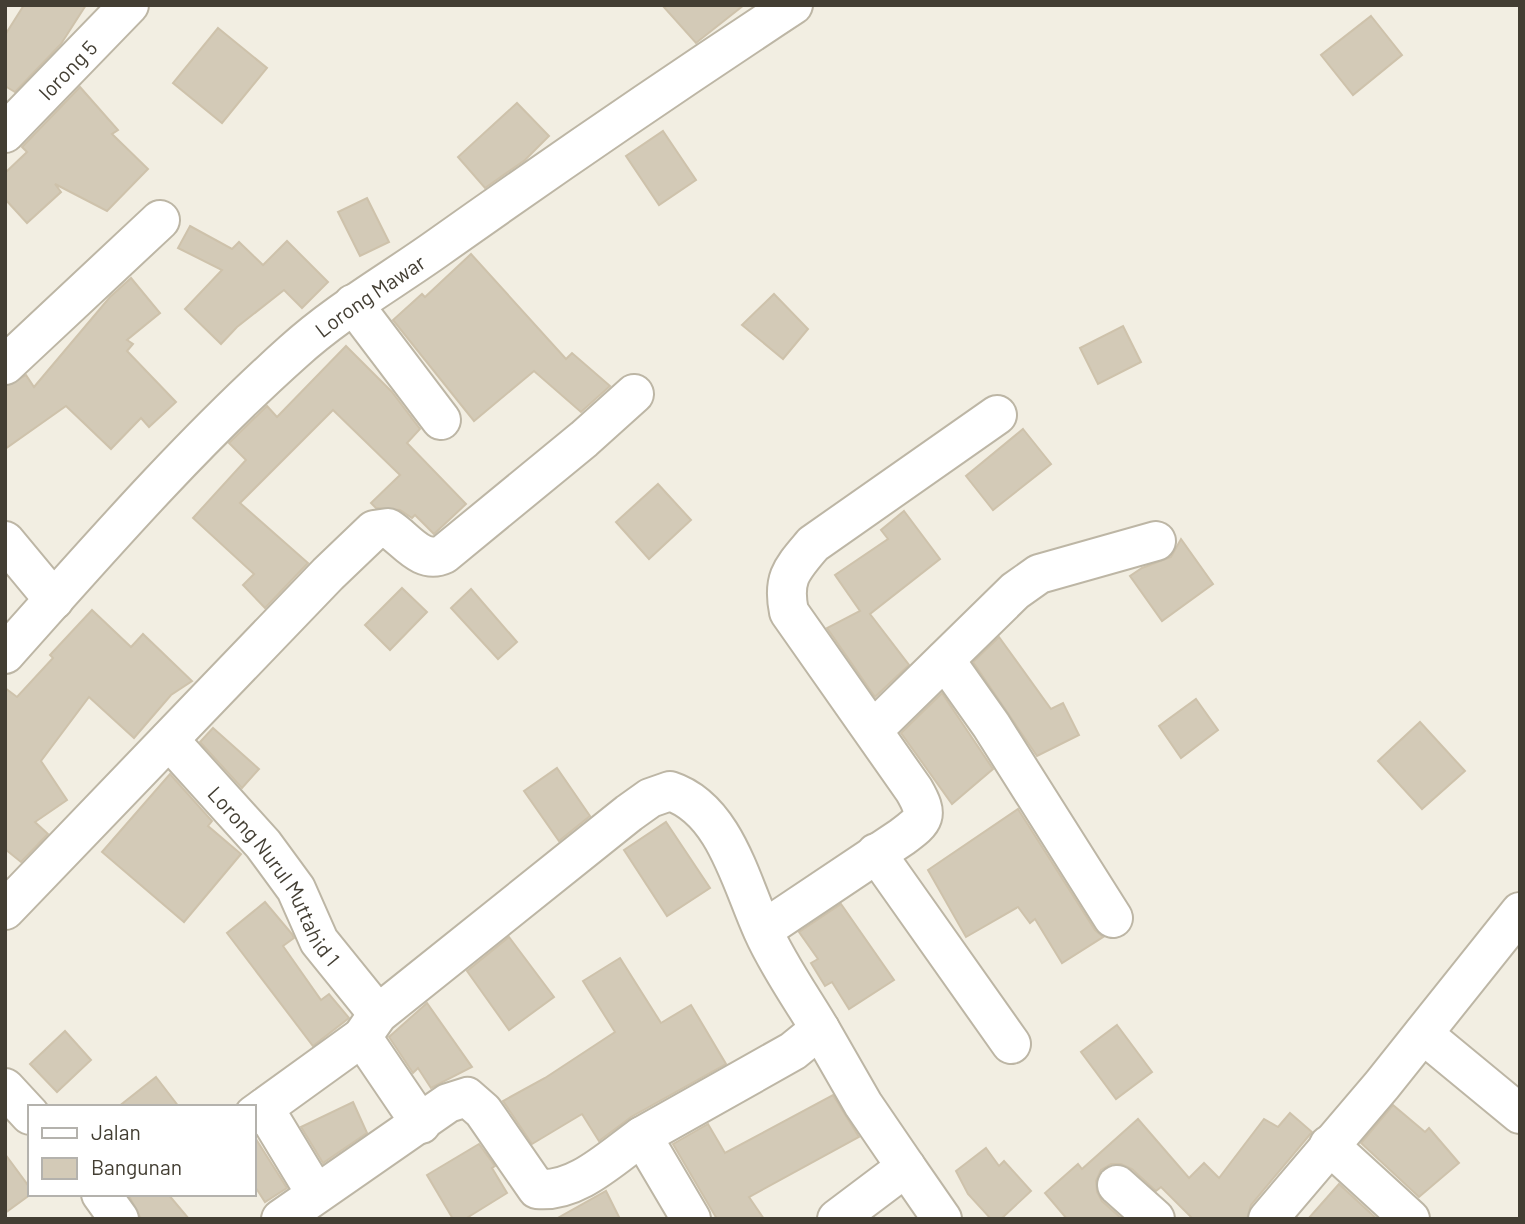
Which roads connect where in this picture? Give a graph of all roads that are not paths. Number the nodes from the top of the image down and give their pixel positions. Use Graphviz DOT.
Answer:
graph roads {
  1 [pos="129,5"];
  2 [pos="793,5"];
  3 [pos="5,133"];
  4 [pos="160,220"];
  5 [pos="353,304"];
  6 [pos="5,365"];
  7 [pos="634,394"];
  8 [pos="997,415"];
  9 [pos="441,420"];
  10 [pos="5,541"];
  11 [pos="1156,541"];
  12 [pos="54,600"];
  13 [pos="5,654"];
  14 [pos="945,660"];
  15 [pos="873,730"];
  16 [pos="169,740"];
  17 [pos="876,853"];
  18 [pos="5,910"];
  19 [pos="1520,912"];
  20 [pos="1113,918"];
  21 [pos="763,930"];
  22 [pos="370,1026"];
  23 [pos="820,1029"];
  24 [pos="1423,1034"];
  25 [pos="1011,1044"];
  26 [pos="5,1088"];
  27 [pos="259,1112"];
  28 [pos="28,1113"];
  29 [pos="1520,1114"];
  30 [pos="421,1124"];
  31 [pos="642,1136"];
  32 [pos="1329,1145"];
  33 [pos="906,1167"];
  34 [pos="1117,1185"];
  35 [pos="316,1194"];
  36 [pos="102,1196"];
  37 [pos="119,1219"];
  38 [pos="281,1219"];
  39 [pos="691,1219"];
  40 [pos="837,1219"];
  41 [pos="942,1219"];
  42 [pos="1155,1219"];
  43 [pos="1268,1219"];
  44 [pos="1410,1219"];
  1 -- 3 [label="street, lorong 5"];
  2 -- 5 [label="street, Lorong Mawar"];
  4 -- 6 [label="street"];
  5 -- 9 [label="street"];
  5 -- 12 [label="street, Lorong Mawar"];
  7 -- 16 [label="street"];
  8 -- 15 [label="street"];
  10 -- 12 [label="street"];
  11 -- 14 [label="street"];
  12 -- 13 [label="street, Lorong Mawar"];
  14 -- 15 [label="street"];
  14 -- 20 [label="street"];
  15 -- 17 [label="street"];
  16 -- 18 [label="street"];
  16 -- 22 [label="street, Lorong Nurul Muttahid 1"];
  17 -- 21 [label="street"];
  17 -- 25 [label="street"];
  19 -- 24 [label="street"];
  21 -- 22 [label="street"];
  21 -- 23 [label="street"];
  22 -- 27 [label="street"];
  22 -- 30 [label="street, Lorong Nurul Muttahid 1"];
  23 -- 31 [label="street"];
  23 -- 33 [label="street"];
  24 -- 29 [label="street"];
  24 -- 32 [label="street"];
  26 -- 28 [label="street"];
  27 -- 35 [label="street"];
  30 -- 31 [label="street"];
  30 -- 35 [label="street"];
  31 -- 39 [label="street"];
  32 -- 43 [label="street"];
  32 -- 44 [label="street"];
  33 -- 40 [label="street"];
  33 -- 41 [label="street"];
  34 -- 42 [label="street"];
  35 -- 38 [label="street"];
  36 -- 37 [label="street"];
}
